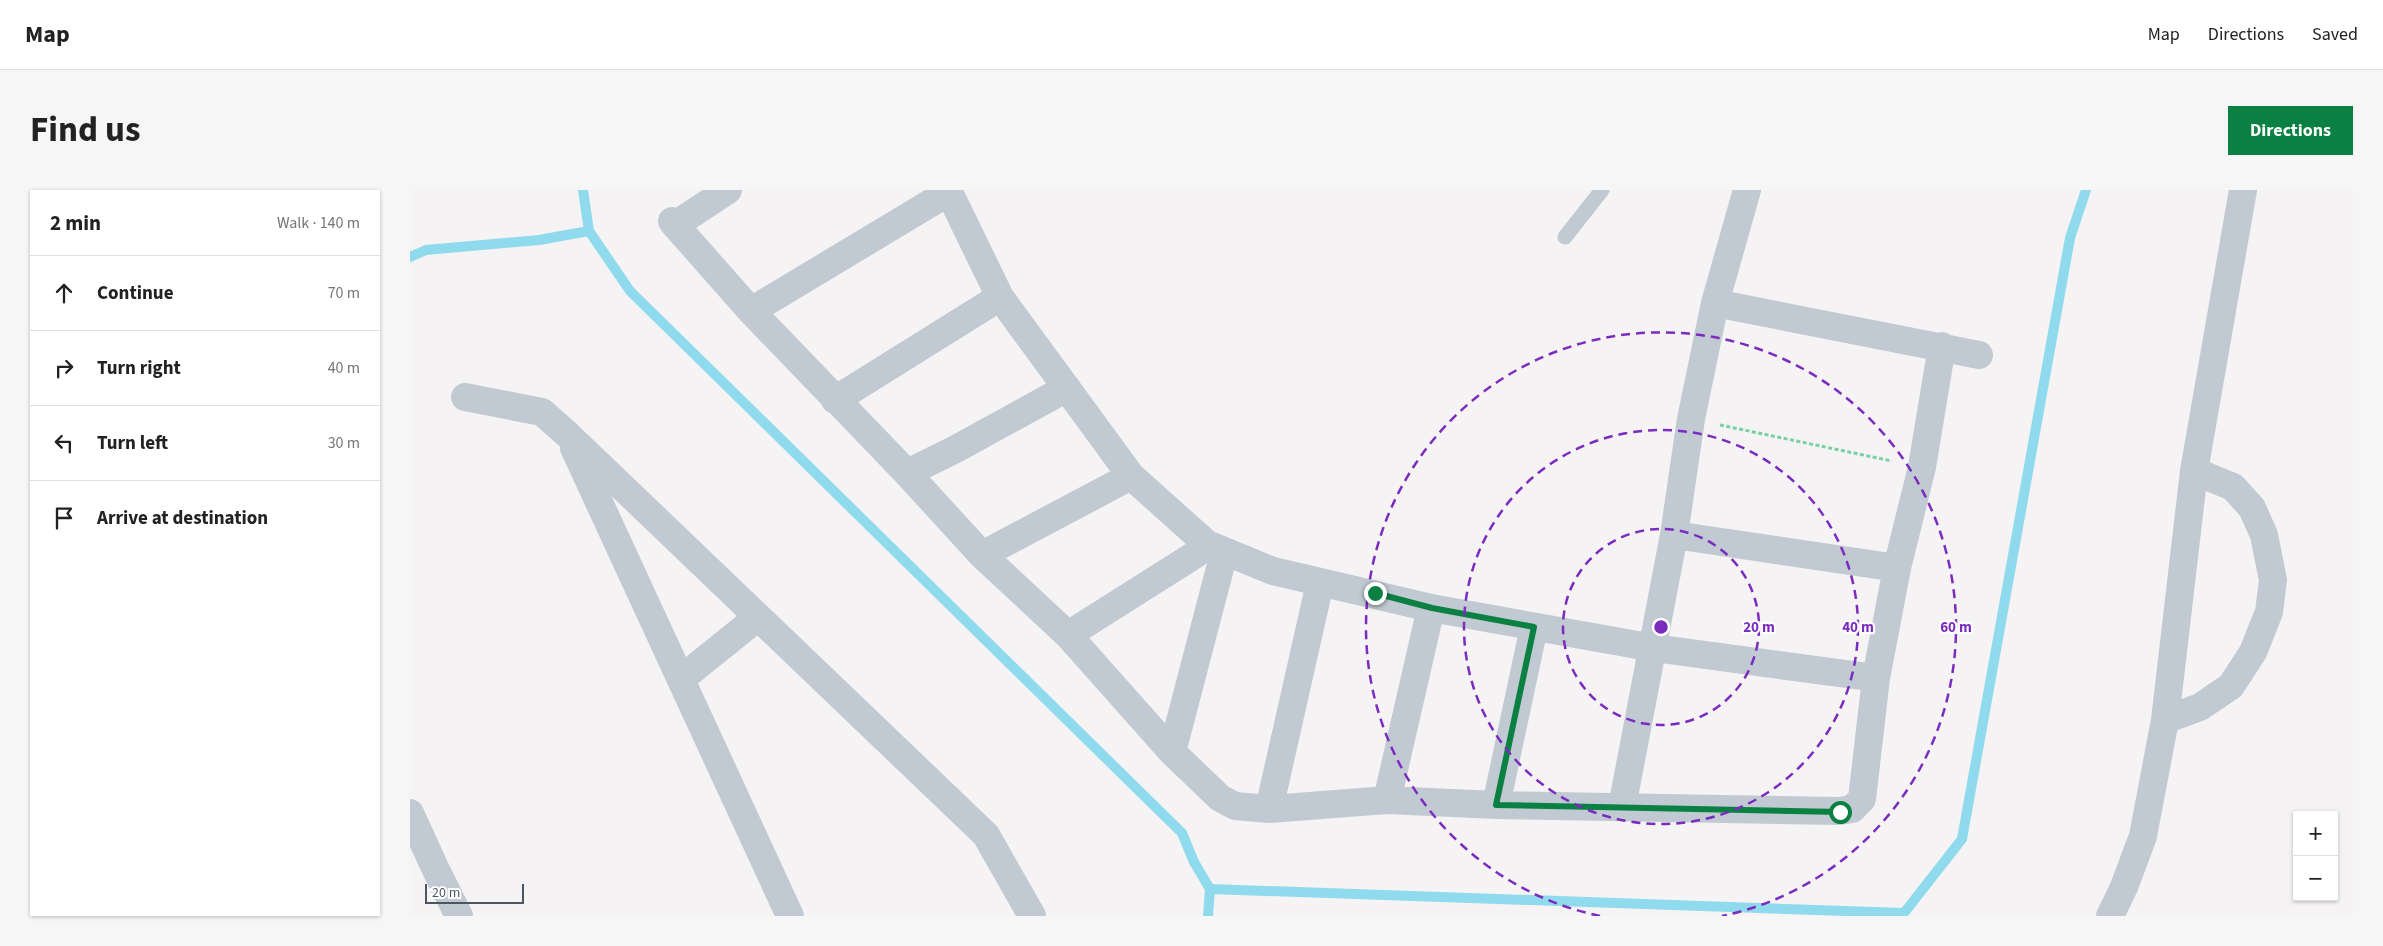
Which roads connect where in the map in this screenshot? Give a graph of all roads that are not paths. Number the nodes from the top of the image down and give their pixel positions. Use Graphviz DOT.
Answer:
graph roads {
  1 [pos="728,190"];
  2 [pos="1602,190"];
  3 [pos="1747,190"];
  4 [pos="2243,190"];
  5 [pos="948,191"];
  6 [pos="1565,238"];
  7 [pos="1000,297"];
  8 [pos="1715,303"];
  9 [pos="751,311"];
  10 [pos="1942,346"];
  11 [pos="1979,355"];
  12 [pos="1067,388"];
  13 [pos="465,397"];
  14 [pos="835,400"];
  15 [pos="568,436"];
  16 [pos="2194,471"];
  17 [pos="907,473"];
  18 [pos="1131,476"];
  19 [pos="1674,536"];
  20 [pos="1216,548"];
  21 [pos="982,555"];
  22 [pos="1897,568"];
  23 [pos="1320,583"];
  24 [pos="1432,608"];
  25 [pos="758,617"];
  26 [pos="1534,627"];
  27 [pos="1068,635"];
  28 [pos="1654,648"];
  29 [pos="1876,678"];
  30 [pos="681,679"];
  31 [pos="2165,720"];
  32 [pos="1172,752"];
  33 [pos="1388,800"];
  34 [pos="1496,805"];
  35 [pos="1622,807"];
  36 [pos="1269,808"];
  37 [pos="410,813"];
  38 [pos="459,916"];
  39 [pos="790,916"];
  40 [pos="1032,916"];
  41 [pos="2110,916"];
  1 -- 9 [label="street"];
  2 -- 6 [label="lane"];
  3 -- 8 [label="street"];
  4 -- 16 [label="street"];
  5 -- 7 [label="street"];
  5 -- 9 [label="street"];
  7 -- 12 [label="street"];
  7 -- 14 [label="street"];
  8 -- 10 [label="street"];
  8 -- 19 [label="street"];
  9 -- 14 [label="street"];
  10 -- 11 [label="street"];
  10 -- 22 [label="street"];
  12 -- 17 [label="street"];
  12 -- 18 [label="street"];
  13 -- 15 [label="street"];
  14 -- 17 [label="street"];
  15 -- 25 [label="street"];
  15 -- 30 [label="street"];
  16 -- 31 [label="street"];
  16 -- 31 [label="street"];
  17 -- 21 [label="street"];
  18 -- 20 [label="street"];
  18 -- 21 [label="street"];
  19 -- 22 [label="street"];
  19 -- 28 [label="street"];
  20 -- 23 [label="street"];
  20 -- 27 [label="street"];
  20 -- 32 [label="street"];
  21 -- 27 [label="street"];
  22 -- 29 [label="street"];
  23 -- 24 [label="street"];
  23 -- 36 [label="street"];
  24 -- 26 [label="street"];
  24 -- 33 [label="street"];
  25 -- 30 [label="street"];
  25 -- 40 [label="street"];
  26 -- 28 [label="street"];
  26 -- 34 [label="street"];
  27 -- 32 [label="street"];
  28 -- 29 [label="street"];
  28 -- 35 [label="street"];
  29 -- 35 [label="street"];
  30 -- 39 [label="street"];
  31 -- 41 [label="street"];
  32 -- 36 [label="street"];
  33 -- 34 [label="street"];
  33 -- 36 [label="street"];
  34 -- 35 [label="street"];
  37 -- 38 [label="street"];
}
